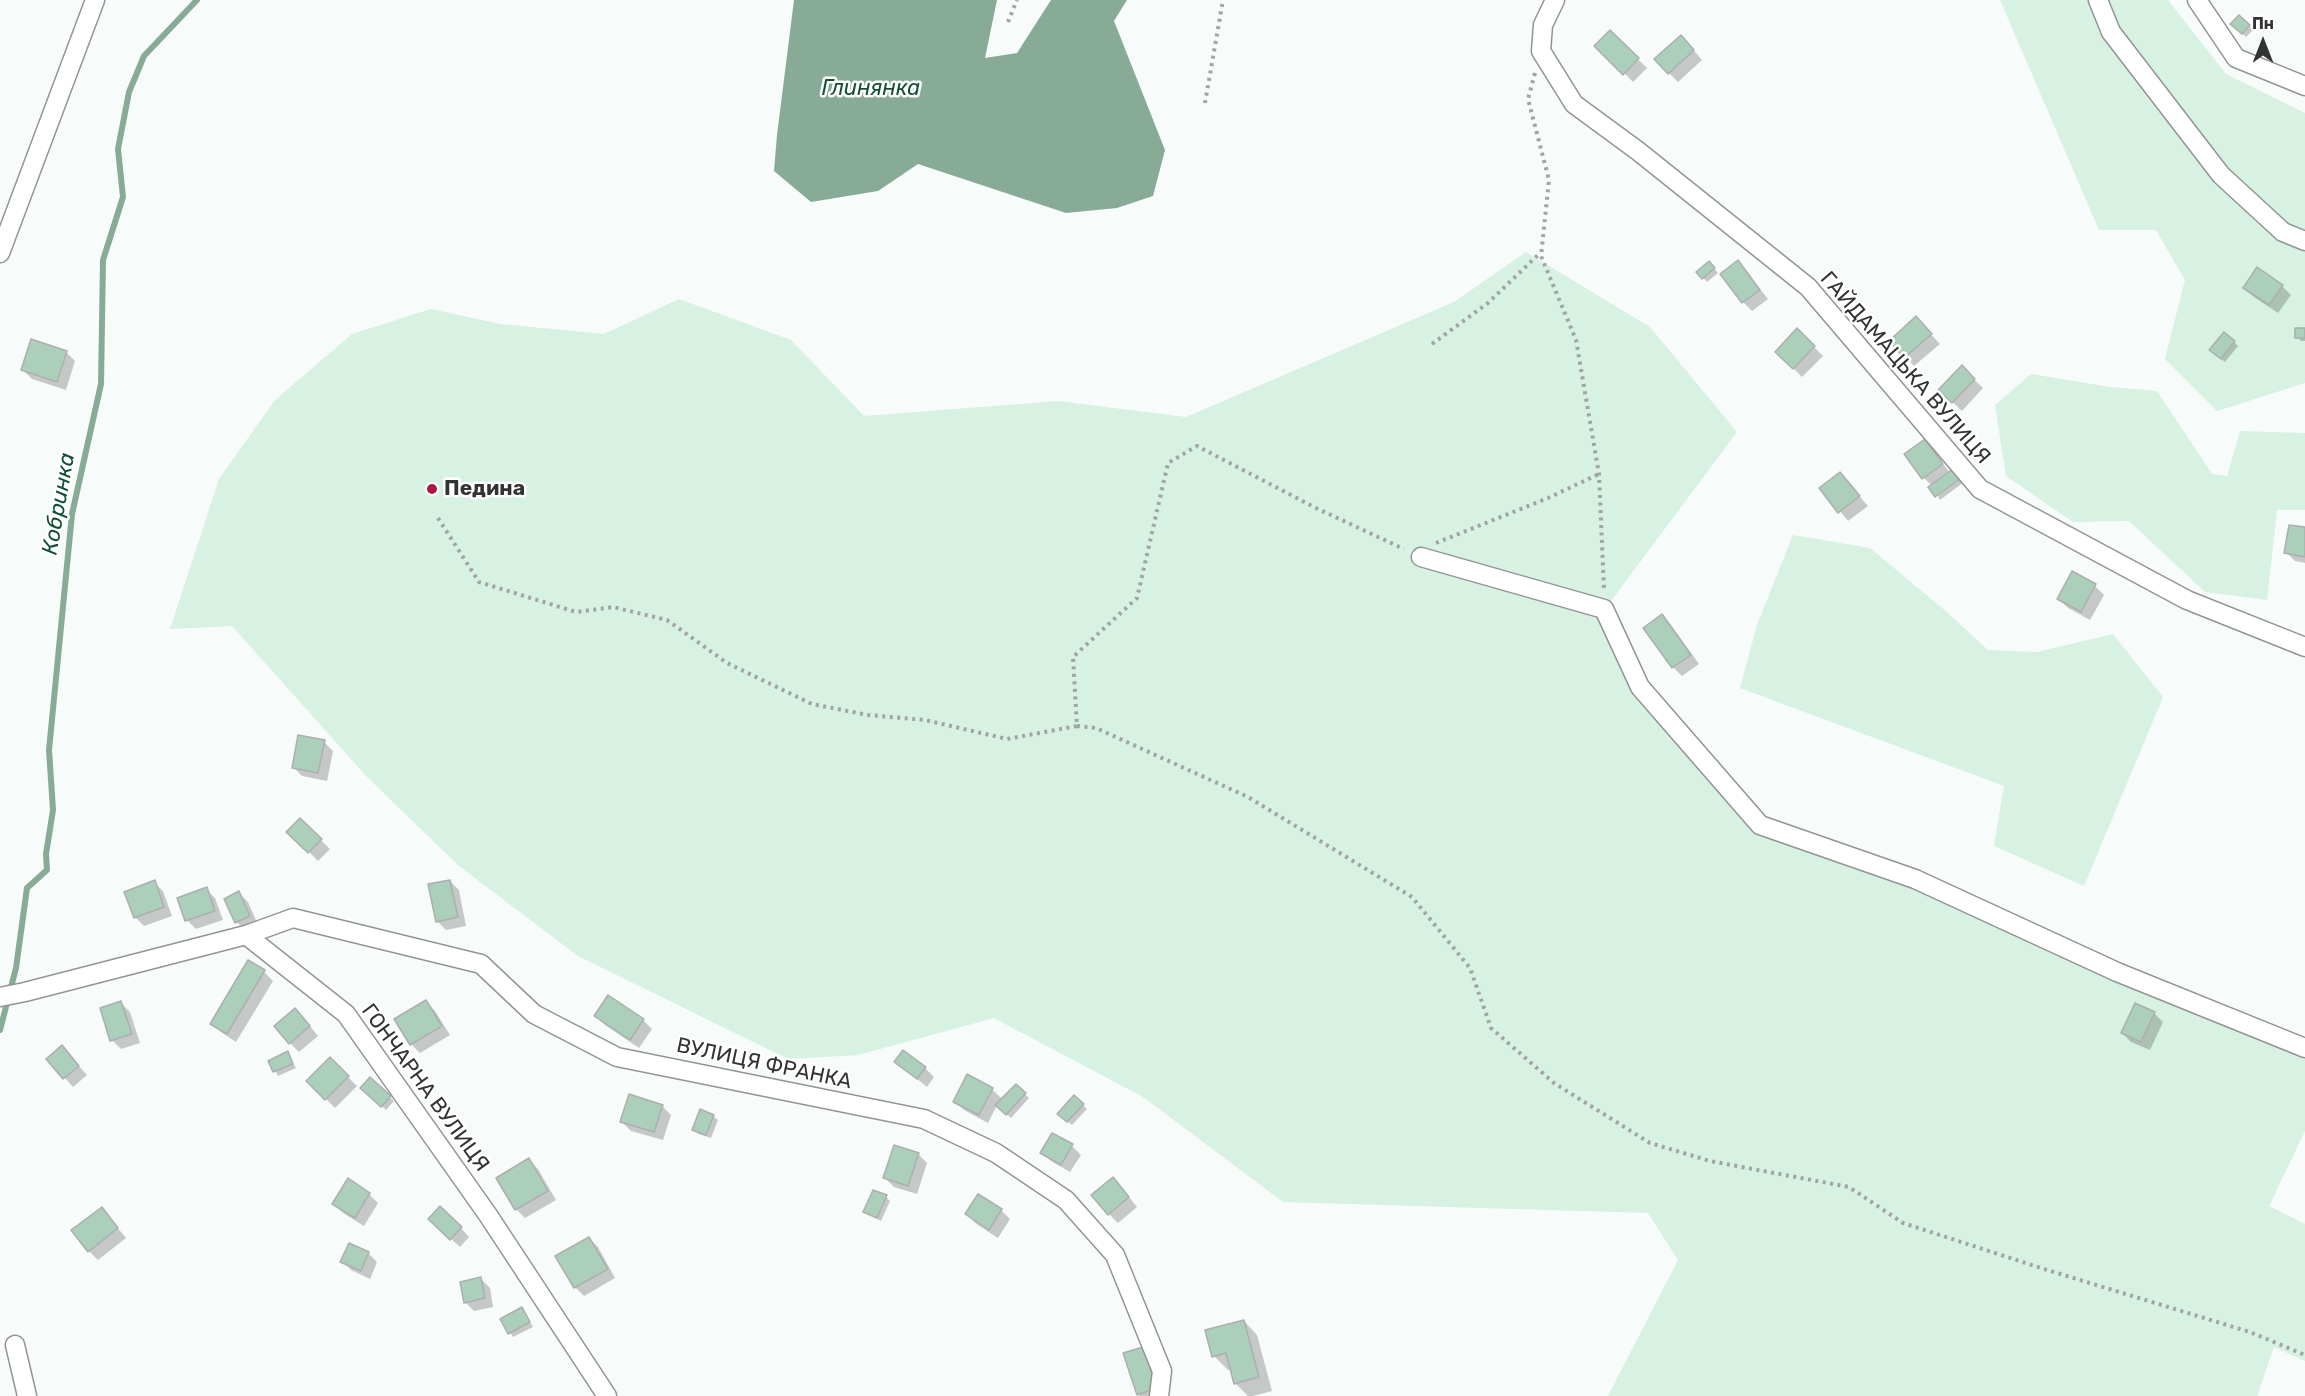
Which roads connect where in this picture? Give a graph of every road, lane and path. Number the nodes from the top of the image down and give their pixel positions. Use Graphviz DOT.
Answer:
graph roads {
  1 [pos="95,0"];
  2 [pos="1017,0"];
  3 [pos="1224,0"];
  4 [pos="1555,0"];
  5 [pos="2098,0"];
  6 [pos="2198,0"];
  7 [pos="1008,22"];
  8 [pos="1541,51"];
  9 [pos="2305,86"];
  10 [pos="1204,103"];
  11 [pos="2305,241"];
  12 [pos="1541,252"];
  13 [pos="0,253"];
  14 [pos="1432,344"];
  15 [pos="1599,474"];
  16 [pos="438,518"];
  17 [pos="1426,551"];
  18 [pos="1604,609"];
  19 [pos="2305,647"];
  20 [pos="1077,726"];
  21 [pos="246,935"];
  22 [pos="0,997"];
  23 [pos="2305,1048"];
  24 [pos="15,1345"];
  25 [pos="2305,1355"];
  26 [pos="27,1396"];
  27 [pos="607,1396"];
  28 [pos="1159,1396"];
  1 -- 13 [label="street"];
  2 -- 7 [label="path"];
  3 -- 10 [label="path"];
  4 -- 8 [label="street"];
  5 -- 11 [label="street"];
  6 -- 9 [label="street"];
  8 -- 12 [label="path"];
  8 -- 19 [label="street, ГАЙДАМАЦЬКА ВУЛИЦЯ"];
  12 -- 14 [label="path"];
  12 -- 15 [label="path"];
  15 -- 17 [label="path"];
  15 -- 18 [label="path"];
  16 -- 20 [label="path"];
  17 -- 18 [label="street"];
  17 -- 20 [label="path"];
  18 -- 23 [label="street"];
  20 -- 25 [label="path"];
  21 -- 22 [label="street"];
  21 -- 27 [label="street, ГОНЧАРНА ВУЛИЦЯ"];
  21 -- 28 [label="street, ВУЛИЦЯ ФРАНКА"];
  24 -- 26 [label="street"];
}
